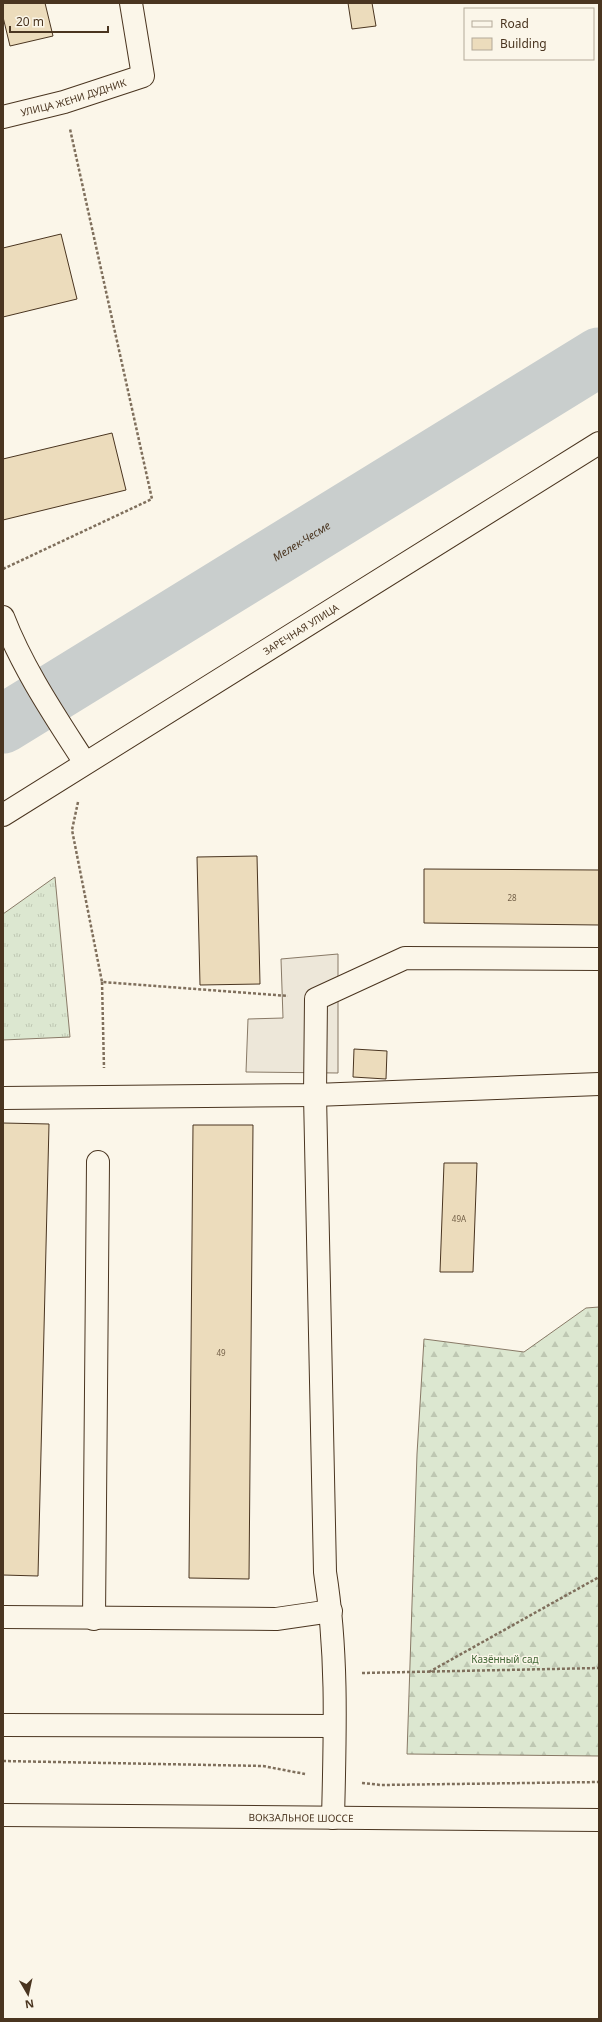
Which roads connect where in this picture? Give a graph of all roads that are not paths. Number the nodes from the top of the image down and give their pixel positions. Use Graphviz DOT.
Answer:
graph roads {
  1 [pos="131,3"];
  2 [pos="3,117"];
  3 [pos="599,443"];
  4 [pos="3,617"];
  5 [pos="85,763"];
  6 [pos="3,815"];
  7 [pos="599,959"];
  8 [pos="599,1084"];
  9 [pos="315,1095"];
  10 [pos="3,1098"];
  11 [pos="98,1162"];
  12 [pos="331,1611"];
  13 [pos="3,1617"];
  14 [pos="94,1619"];
  15 [pos="3,1725"];
  16 [pos="334,1726"];
  17 [pos="3,1815"];
  18 [pos="333,1818"];
  19 [pos="599,1820"];
  1 -- 2 [label="street, УЛИЦА ЖЕНИ ДУДНИК"];
  3 -- 5 [label="street, ЗАРЕЧНАЯ УЛИЦА"];
  4 -- 5 [label="street"];
  5 -- 6 [label="street, ЗАРЕЧНАЯ УЛИЦА"];
  7 -- 9 [label="street"];
  8 -- 9 [label="street"];
  9 -- 10 [label="street"];
  9 -- 12 [label="street"];
  11 -- 14 [label="street"];
  12 -- 14 [label="street"];
  12 -- 16 [label="street"];
  13 -- 14 [label="street"];
  15 -- 16 [label="street"];
  16 -- 18 [label="street"];
  17 -- 18 [label="street, ВОКЗАЛЬНОЕ ШОССЕ"];
  18 -- 19 [label="street, ВОКЗАЛЬНОЕ ШОССЕ"];
}
